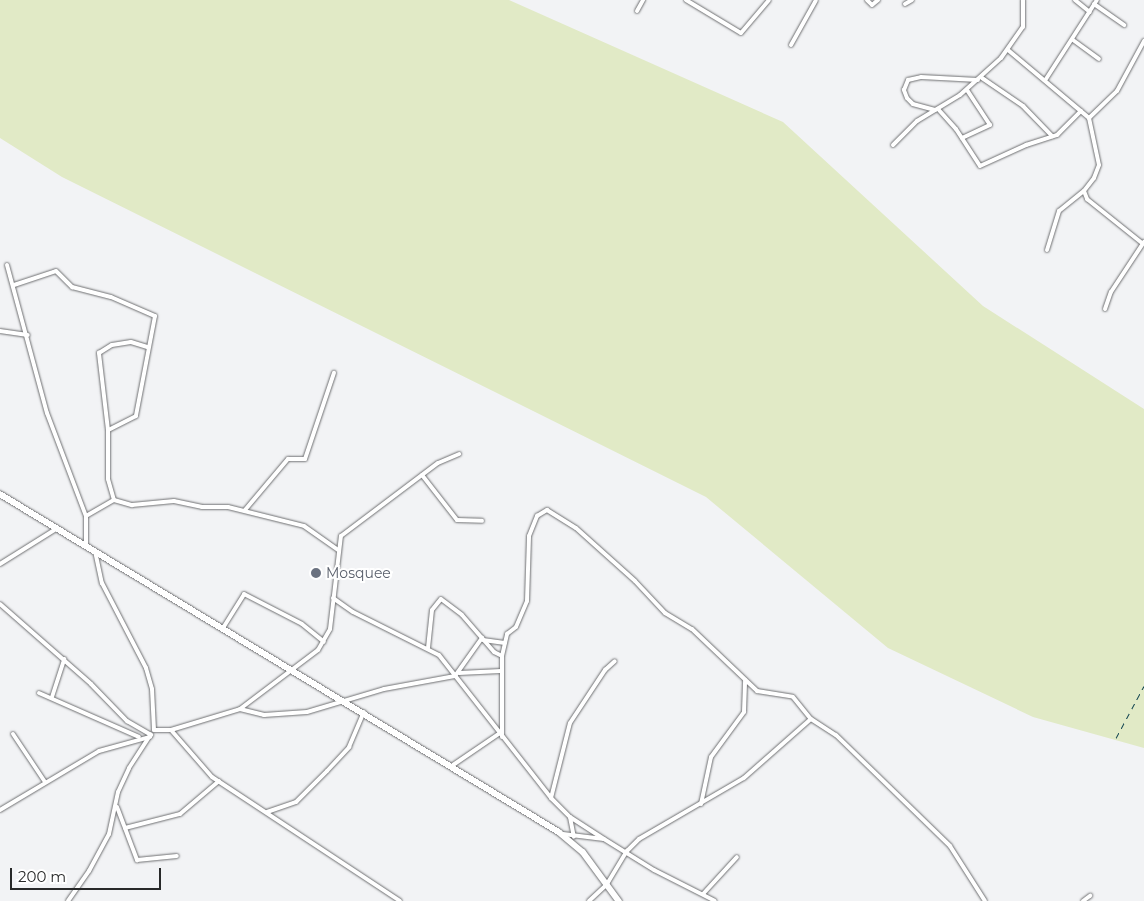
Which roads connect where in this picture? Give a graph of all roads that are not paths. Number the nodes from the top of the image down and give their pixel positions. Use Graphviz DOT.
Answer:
graph roads {
  1 [pos="643,0"];
  2 [pos="686,0"];
  3 [pos="761,0"];
  4 [pos="816,0"];
  5 [pos="867,0"];
  6 [pos="878,0"];
  7 [pos="912,0"];
  8 [pos="1023,0"];
  9 [pos="1075,0"];
  10 [pos="768,1"];
  11 [pos="1096,2"];
  12 [pos="905,4"];
  13 [pos="637,11"];
  14 [pos="1090,12"];
  15 [pos="1124,25"];
  16 [pos="1074,40"];
  17 [pos="1144,41"];
  18 [pos="791,44"];
  19 [pos="1008,50"];
  20 [pos="1099,59"];
  21 [pos="980,79"];
  22 [pos="1046,79"];
  23 [pos="967,90"];
  24 [pos="936,109"];
  25 [pos="1081,111"];
  26 [pos="1089,118"];
  27 [pos="1052,136"];
  28 [pos="962,138"];
  29 [pos="893,144"];
  30 [pos="1084,191"];
  31 [pos="1143,242"];
  32 [pos="1047,250"];
  33 [pos="6,265"];
  34 [pos="14,285"];
  35 [pos="1105,309"];
  36 [pos="0,331"];
  37 [pos="28,335"];
  38 [pos="147,347"];
  39 [pos="334,373"];
  40 [pos="108,430"];
  41 [pos="459,454"];
  42 [pos="422,475"];
  43 [pos="0,494"];
  44 [pos="114,500"];
  45 [pos="245,510"];
  46 [pos="86,516"];
  47 [pos="482,521"];
  48 [pos="56,529"];
  49 [pos="86,546"];
  50 [pos="338,550"];
  51 [pos="95,551"];
  52 [pos="0,564"];
  53 [pos="333,598"];
  54 [pos="0,604"];
  55 [pos="223,628"];
  56 [pos="482,639"];
  57 [pos="324,642"];
  58 [pos="505,642"];
  59 [pos="428,648"];
  60 [pos="502,656"];
  61 [pos="64,659"];
  62 [pos="614,661"];
  63 [pos="294,670"];
  64 [pos="501,671"];
  65 [pos="457,675"];
  66 [pos="745,680"];
  67 [pos="39,693"];
  68 [pos="52,697"];
  69 [pos="348,702"];
  70 [pos="240,709"];
  71 [pos="364,712"];
  72 [pos="811,719"];
  73 [pos="154,730"];
  74 [pos="171,730"];
  75 [pos="13,734"];
  76 [pos="501,735"];
  77 [pos="150,736"];
  78 [pos="139,738"];
  79 [pos="453,765"];
  80 [pos="219,781"];
  81 [pos="45,782"];
  82 [pos="551,798"];
  83 [pos="701,804"];
  84 [pos="117,805"];
  85 [pos="0,810"];
  86 [pos="267,812"];
  87 [pos="570,817"];
  88 [pos="125,828"];
  89 [pos="559,832"];
  90 [pos="574,837"];
  91 [pos="604,839"];
  92 [pos="627,851"];
  93 [pos="177,856"];
  94 [pos="737,857"];
  95 [pos="607,884"];
  96 [pos="703,894"];
  97 [pos="1090,896"];
  98 [pos="68,901"];
  99 [pos="400,901"];
  100 [pos="589,901"];
  101 [pos="620,901"];
  102 [pos="715,901"];
  103 [pos="985,901"];
  104 [pos="1083,901"];
  1 -- 13 [label="street"];
  2 -- 10 [label="street"];
  3 -- 10 [label="street"];
  4 -- 18 [label="street"];
  5 -- 6 [label="street"];
  7 -- 12 [label="street"];
  8 -- 19 [label="street"];
  9 -- 14 [label="street"];
  11 -- 14 [label="street"];
  11 -- 15 [label="street"];
  14 -- 16 [label="street"];
  16 -- 20 [label="street"];
  16 -- 22 [label="street"];
  17 -- 26 [label="street"];
  19 -- 21 [label="street"];
  19 -- 22 [label="street"];
  21 -- 23 [label="street"];
  21 -- 24 [label="street"];
  21 -- 27 [label="street"];
  22 -- 25 [label="street"];
  23 -- 24 [label="street"];
  23 -- 28 [label="street"];
  24 -- 28 [label="street"];
  24 -- 29 [label="street"];
  25 -- 26 [label="street"];
  25 -- 27 [label="street"];
  26 -- 30 [label="street"];
  27 -- 28 [label="street"];
  30 -- 31 [label="street"];
  30 -- 32 [label="street"];
  31 -- 35 [label="street"];
  33 -- 34 [label="street"];
  34 -- 37 [label="street"];
  34 -- 38 [label="street"];
  36 -- 37 [label="street"];
  37 -- 46 [label="street"];
  38 -- 40 [label="street"];
  38 -- 40 [label="street"];
  39 -- 45 [label="street"];
  40 -- 44 [label="street"];
  41 -- 42 [label="street"];
  42 -- 47 [label="street"];
  42 -- 50 [label="street"];
  43 -- 48 [label="street"];
  44 -- 45 [label="street"];
  44 -- 46 [label="street"];
  45 -- 50 [label="street"];
  46 -- 49 [label="street"];
  48 -- 49 [label="street"];
  48 -- 52 [label="street"];
  49 -- 51 [label="street"];
  50 -- 53 [label="street"];
  51 -- 55 [label="street"];
  51 -- 73 [label="street"];
  53 -- 57 [label="street"];
  53 -- 59 [label="street"];
  54 -- 61 [label="street"];
  55 -- 57 [label="street"];
  55 -- 63 [label="street"];
  56 -- 58 [label="street"];
  56 -- 59 [label="street"];
  56 -- 60 [label="street"];
  56 -- 65 [label="street"];
  57 -- 63 [label="street"];
  58 -- 60 [label="street"];
  58 -- 66 [label="street"];
  59 -- 65 [label="street"];
  60 -- 64 [label="street"];
  61 -- 68 [label="street"];
  61 -- 77 [label="street"];
  62 -- 82 [label="street"];
  63 -- 69 [label="street"];
  63 -- 70 [label="street"];
  64 -- 65 [label="street"];
  64 -- 76 [label="street"];
  65 -- 69 [label="street"];
  65 -- 76 [label="street"];
  66 -- 72 [label="street"];
  66 -- 83 [label="street"];
  67 -- 68 [label="street"];
  68 -- 78 [label="street"];
  69 -- 70 [label="street"];
  69 -- 71 [label="street"];
  70 -- 74 [label="street"];
  71 -- 79 [label="street"];
  71 -- 86 [label="street"];
  72 -- 83 [label="street"];
  72 -- 103 [label="street"];
  73 -- 74 [label="street"];
  73 -- 77 [label="street"];
  74 -- 80 [label="street"];
  75 -- 81 [label="street"];
  76 -- 79 [label="street"];
  76 -- 82 [label="street"];
  77 -- 78 [label="street"];
  77 -- 84 [label="street"];
  78 -- 81 [label="street"];
  79 -- 89 [label="street"];
  80 -- 86 [label="street"];
  80 -- 88 [label="street"];
  81 -- 85 [label="street"];
  82 -- 87 [label="street"];
  83 -- 92 [label="street"];
  84 -- 88 [label="street"];
  84 -- 98 [label="street"];
  86 -- 99 [label="street"];
  87 -- 90 [label="street"];
  87 -- 91 [label="street"];
  88 -- 93 [label="street"];
  89 -- 90 [label="street"];
  89 -- 95 [label="street"];
  90 -- 91 [label="street"];
  91 -- 92 [label="street"];
  92 -- 95 [label="street"];
  92 -- 96 [label="street"];
  94 -- 96 [label="street"];
  95 -- 100 [label="street"];
  95 -- 101 [label="street"];
  96 -- 102 [label="street"];
  97 -- 104 [label="street"];
}
